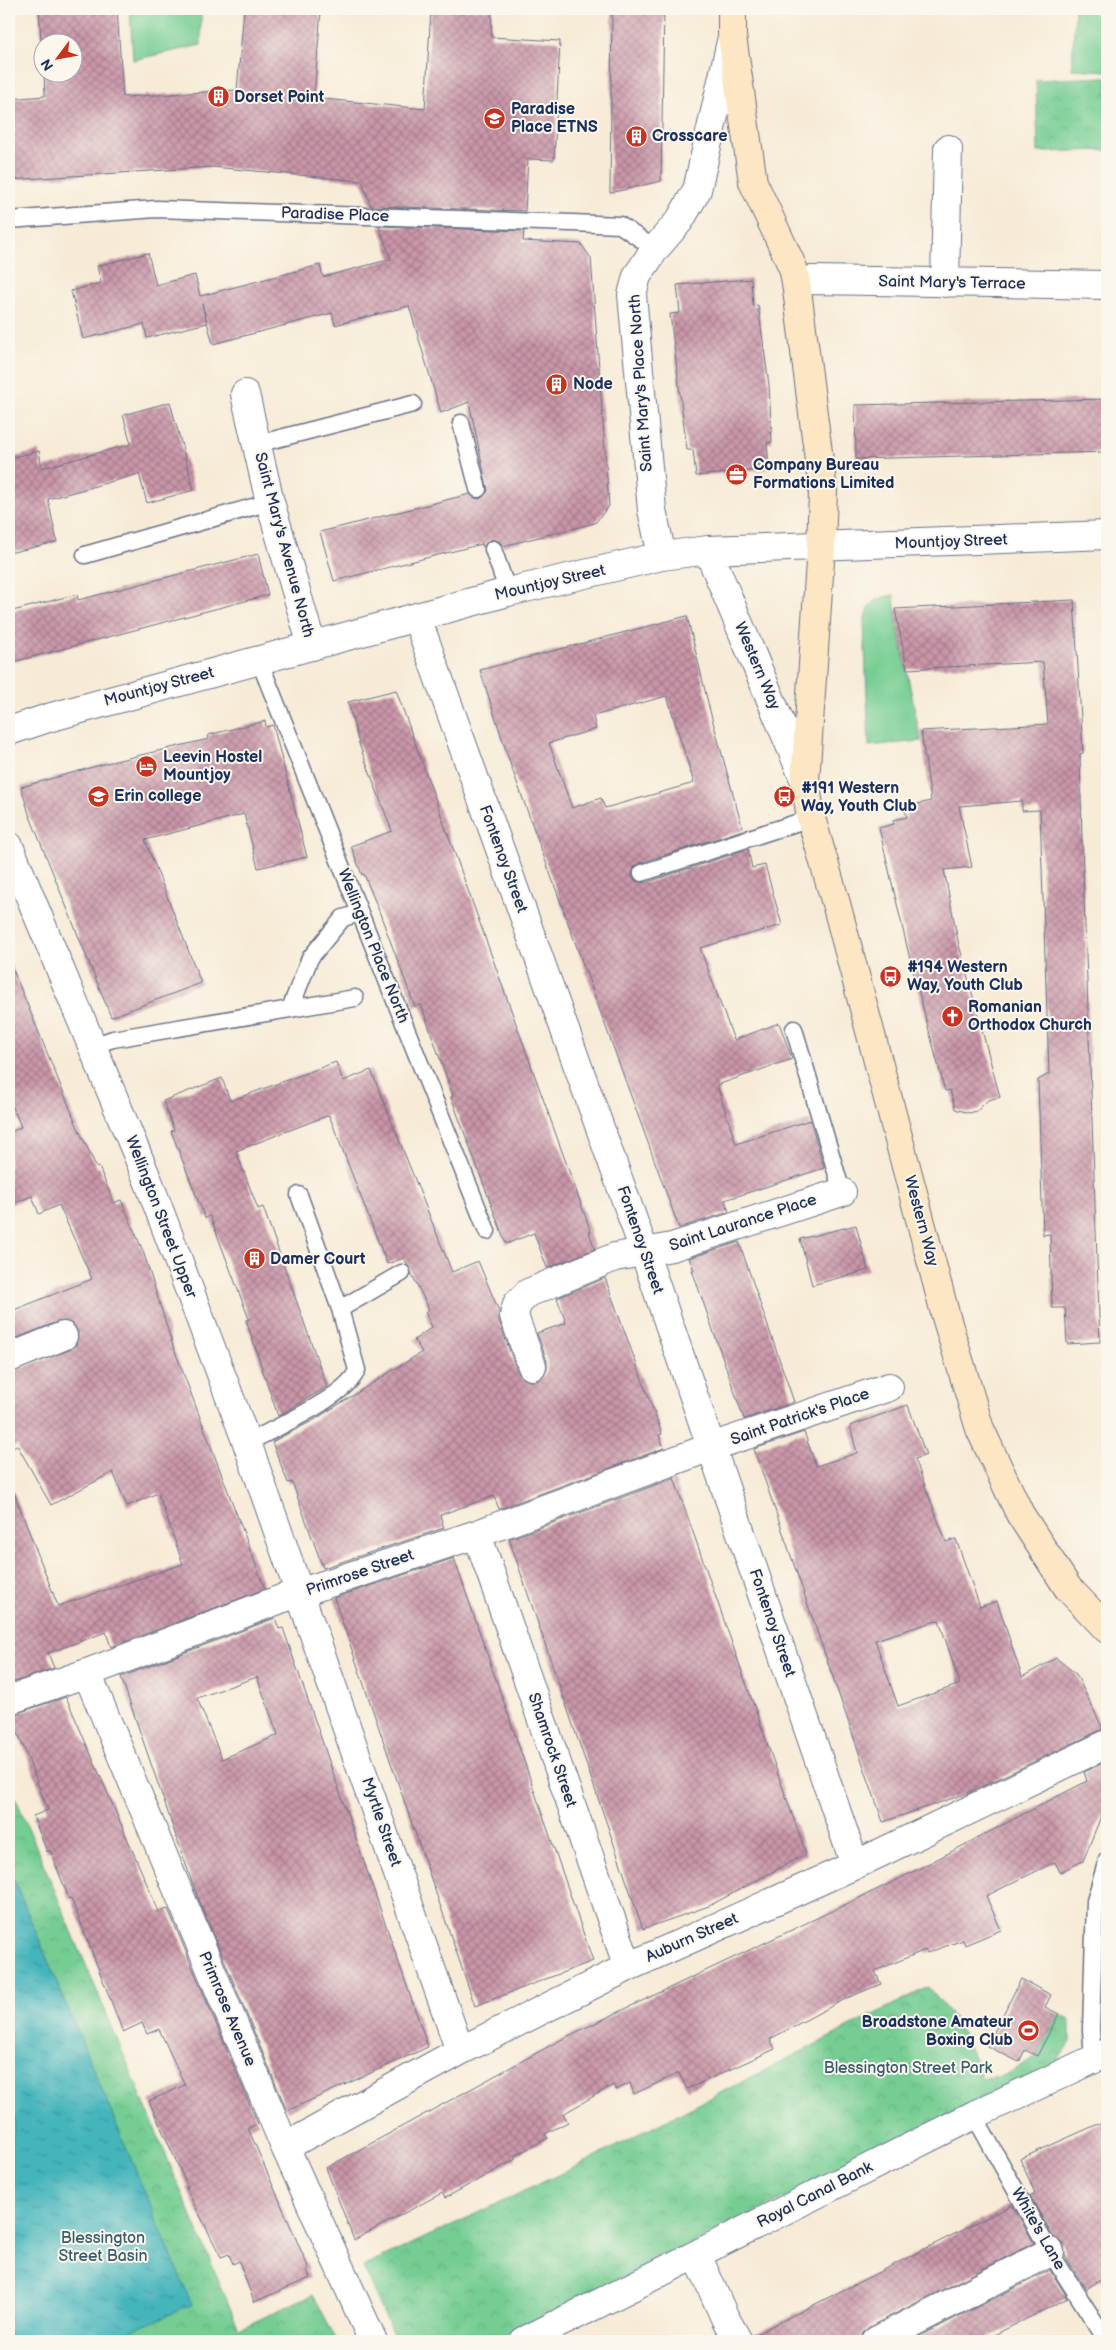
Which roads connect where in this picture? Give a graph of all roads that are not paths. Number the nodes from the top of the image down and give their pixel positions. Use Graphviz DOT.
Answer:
graph roads {
  1 [pos="732,9"];
  2 [pos="732,36"];
  3 [pos="948,149"];
  4 [pos="9,220"];
  5 [pos="654,249"];
  6 [pos="796,282"];
  7 [pos="945,283"];
  8 [pos="1107,285"];
  9 [pos="245,394"];
  10 [pos="413,404"];
  11 [pos="461,424"];
  12 [pos="257,444"];
  13 [pos="478,489"];
  14 [pos="270,502"];
  15 [pos="1107,535"];
  16 [pos="821,547"];
  17 [pos="493,549"];
  18 [pos="708,550"];
  19 [pos="85,555"];
  20 [pos="662,556"];
  21 [pos="508,592"];
  22 [pos="417,618"];
  23 [pos="312,646"];
  24 [pos="260,660"];
  25 [pos="9,731"];
  26 [pos="805,781"];
  27 [pos="811,818"];
  28 [pos="9,846"];
  29 [pos="642,872"];
  30 [pos="360,913"];
  31 [pos="355,998"];
  32 [pos="290,1009"];
  33 [pos="794,1029"];
  34 [pos="92,1046"];
  35 [pos="842,1192"];
  36 [pos="299,1195"];
  37 [pos="488,1232"];
  38 [pos="644,1253"];
  39 [pos="402,1273"];
  40 [pos="340,1309"];
  41 [pos="63,1336"];
  42 [pos="9,1358"];
  43 [pos="532,1366"];
  44 [pos="889,1387"];
  45 [pos="247,1443"];
  46 [pos="711,1447"];
  47 [pos="477,1534"];
  48 [pos="301,1593"];
  49 [pos="1107,1629"];
  50 [pos="87,1673"];
  51 [pos="9,1700"];
  52 [pos="1107,1744"];
  53 [pos="1107,1860"];
  54 [pos="855,1865"];
  55 [pos="628,1967"];
  56 [pos="460,2052"];
  57 [pos="1100,2056"];
  58 [pos="974,2115"];
  59 [pos="285,2147"];
  60 [pos="1050,2252"];
  61 [pos="697,2255"];
  62 [pos="373,2341"];
  63 [pos="524,2341"];
  64 [pos="738,2341"];
  65 [pos="876,2341"];
  66 [pos="1107,2341"];
  1 -- 2 [label="main road"];
  2 -- 5 [label="street, Saint Mary's Place North"];
  2 -- 6 [label="main road"];
  3 -- 7 [label="street"];
  4 -- 5 [label="lane, Paradise Place"];
  5 -- 20 [label="street, Saint Mary's Place North"];
  6 -- 7 [label="street, Saint Mary's Terrace"];
  6 -- 16 [label="main road"];
  7 -- 8 [label="street, Saint Mary's Terrace"];
  9 -- 12 [label="street, Saint Mary's Avenue North"];
  10 -- 12 [label="lane, Saint Mary's Avenue North"];
  11 -- 13 [label="lane"];
  12 -- 14 [label="street, Saint Mary's Avenue North"];
  14 -- 19 [label="lane"];
  14 -- 23 [label="street, Saint Mary's Avenue North"];
  15 -- 16 [label="street, Mountjoy Street"];
  16 -- 18 [label="street, Mountjoy Street"];
  16 -- 26 [label="main road, Western Way"];
  17 -- 21 [label="lane"];
  18 -- 20 [label="street, Mountjoy Street"];
  18 -- 26 [label="street, Western Way"];
  20 -- 21 [label="street, Mountjoy Street"];
  21 -- 22 [label="street, Mountjoy Street"];
  22 -- 23 [label="street, Mountjoy Street"];
  22 -- 38 [label="street, Fontenoy Street"];
  23 -- 24 [label="street, Mountjoy Street"];
  24 -- 25 [label="street, Mountjoy Street"];
  24 -- 30 [label="lane, Wellington Place North"];
  26 -- 27 [label="main road, Western Way"];
  27 -- 29 [label="lane"];
  27 -- 49 [label="main road, Western Way"];
  28 -- 34 [label="street, Wellington Street Upper"];
  30 -- 32 [label="lane"];
  30 -- 37 [label="lane, Wellington Place North"];
  31 -- 32 [label="lane"];
  32 -- 34 [label="lane"];
  33 -- 35 [label="lane"];
  34 -- 45 [label="street, Wellington Street Upper"];
  35 -- 38 [label="street, Saint Laurance Place"];
  36 -- 40 [label="lane"];
  38 -- 43 [label="street, Saint Laurance Place"];
  38 -- 46 [label="street, Fontenoy Street"];
  39 -- 40 [label="lane"];
  40 -- 45 [label="lane"];
  41 -- 42 [label="street"];
  44 -- 46 [label="street, Saint Patrick's Place"];
  45 -- 48 [label="street, Wellington Street Upper"];
  46 -- 47 [label="street, Primrose Street"];
  46 -- 54 [label="street, Fontenoy Street"];
  47 -- 48 [label="street, Primrose Street"];
  47 -- 55 [label="street, Shamrock Street"];
  48 -- 50 [label="street, Primrose Street"];
  48 -- 56 [label="street, Myrtle Street"];
  50 -- 51 [label="street, Primrose Street"];
  50 -- 59 [label="street, Primrose Avenue"];
  52 -- 54 [label="street, Auburn Street"];
  53 -- 57 [label="lane"];
  54 -- 55 [label="street, Auburn Street"];
  55 -- 56 [label="street, Auburn Street"];
  56 -- 59 [label="street, Auburn Street"];
  57 -- 58 [label="street, Royal Canal Bank"];
  58 -- 60 [label="lane, White's Lane"];
  58 -- 61 [label="street, Royal Canal Bank"];
  59 -- 62 [label="street, Primrose Avenue"];
  60 -- 65 [label="street"];
  60 -- 66 [label="lane, White's Lane"];
  61 -- 63 [label="street, Royal Canal Bank"];
  61 -- 64 [label="street"];
}
